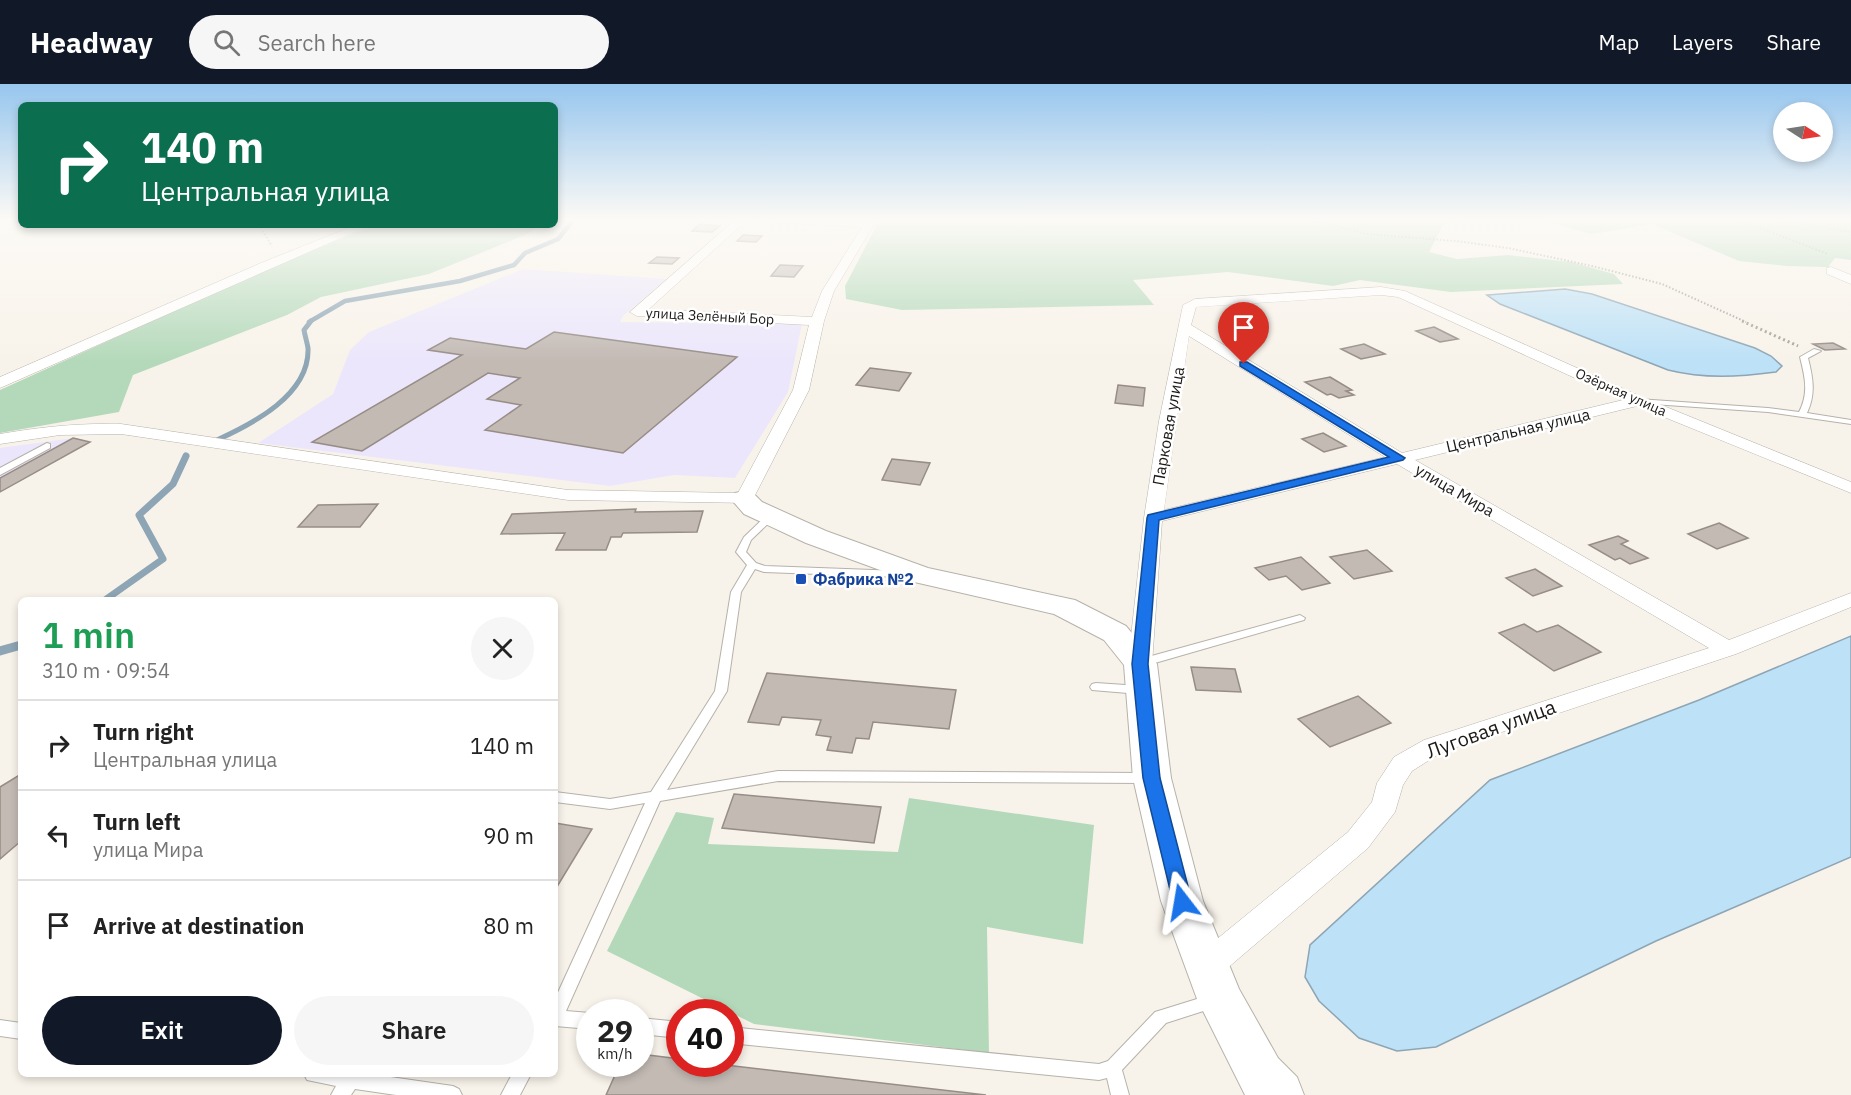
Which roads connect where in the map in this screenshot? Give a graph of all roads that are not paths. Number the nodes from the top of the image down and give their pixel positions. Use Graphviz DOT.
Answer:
graph roads {
  1 [pos="266,266"];
  2 [pos="689,266"];
  3 [pos="843,266"];
  4 [pos="1831,271"];
  5 [pos="1851,280"];
  6 [pos="1392,292"];
  7 [pos="817,321"];
  8 [pos="1185,328"];
  9 [pos="1814,352"];
  10 [pos="0,383"];
  11 [pos="1638,401"];
  12 [pos="1802,415"];
  13 [pos="1851,422"];
  14 [pos="0,439"];
  15 [pos="47,446"];
  16 [pos="1399,458"];
  17 [pos="0,472"];
  18 [pos="1851,488"];
  19 [pos="744,499"];
  20 [pos="770,517"];
  21 [pos="1153,518"];
  22 [pos="752,565"];
  23 [pos="920,575"];
  24 [pos="1851,599"];
  25 [pos="1300,618"];
  26 [pos="1728,649"];
  27 [pos="1142,677"];
  28 [pos="1096,687"];
  29 [pos="1152,778"];
  30 [pos="558,797"];
  31 [pos="654,797"];
  32 [pos="1213,983"];
  33 [pos="558,1010"];
  34 [pos="558,1017"];
  35 [pos="576,1019"];
  36 [pos="0,1028"];
  37 [pos="18,1031"];
  38 [pos="744,1036"];
  39 [pos="1113,1068"];
  40 [pos="332,1077"];
  41 [pos="520,1077"];
  42 [pos="351,1080"];
  43 [pos="340,1095"];
  44 [pos="453,1095"];
  45 [pos="510,1095"];
  46 [pos="1120,1095"];
  47 [pos="1280,1095"];
  1 -- 10 [label="street"];
  2 -- 7 [label="street, улица Зелёный Бор"];
  3 -- 7 [label="street"];
  4 -- 5 [label="street"];
  6 -- 8 [label="street, Парковая улица"];
  6 -- 11 [label="street, Озёрная улица"];
  7 -- 19 [label="street"];
  8 -- 16 [label="street, улица Мира"];
  8 -- 21 [label="street, Парковая улица"];
  9 -- 12 [label="lane"];
  11 -- 12 [label="lane"];
  11 -- 16 [label="street, Центральная улица"];
  11 -- 18 [label="street, Озёрная улица"];
  12 -- 13 [label="lane"];
  14 -- 19 [label="street"];
  15 -- 17 [label="lane"];
  16 -- 21 [label="street, Центральная улица"];
  16 -- 26 [label="street, улица Мира"];
  19 -- 20 [label="street"];
  20 -- 22 [label="lane"];
  20 -- 23 [label="street"];
  21 -- 27 [label="street, Парковая улица"];
  22 -- 23 [label="lane"];
  22 -- 31 [label="lane"];
  23 -- 27 [label="street"];
  24 -- 26 [label="street, Луговая улица"];
  25 -- 27 [label="lane"];
  26 -- 32 [label="street, Луговая улица"];
  27 -- 28 [label="lane"];
  27 -- 29 [label="street, Парковая улица"];
  29 -- 31 [label="lane"];
  29 -- 32 [label="street, Парковая улица"];
  30 -- 31 [label="lane"];
  31 -- 33 [label="lane"];
  32 -- 39 [label="lane"];
  32 -- 47 [label="street, Парковая улица"];
  34 -- 35 [label="lane"];
  36 -- 37 [label="lane"];
  38 -- 39 [label="lane"];
  39 -- 46 [label="lane"];
  40 -- 42 [label="lane"];
  41 -- 45 [label="lane"];
  42 -- 43 [label="lane"];
  42 -- 44 [label="lane"];
}
